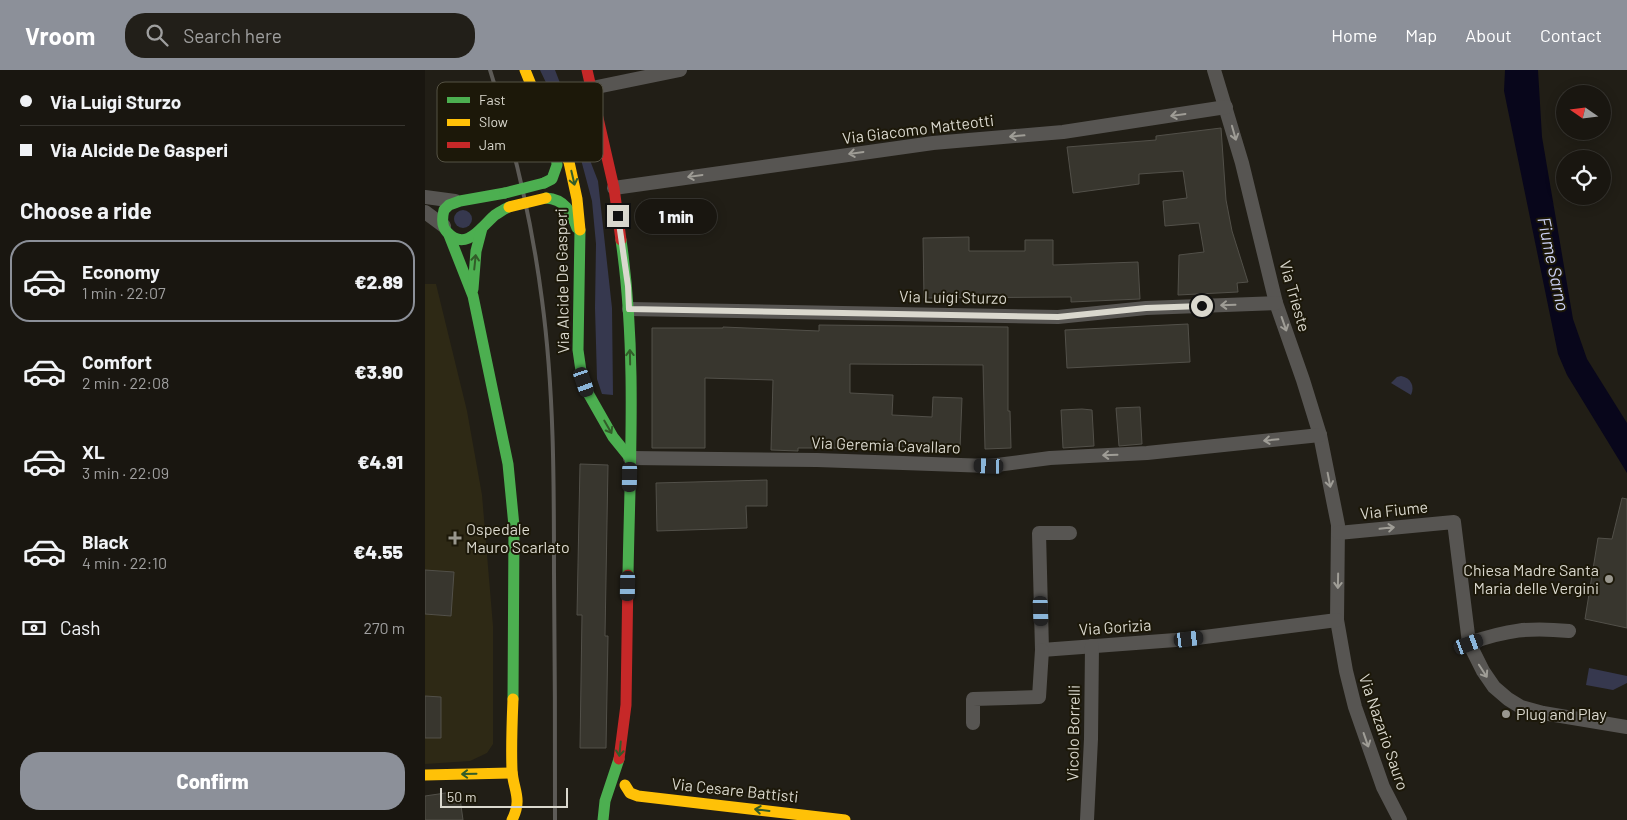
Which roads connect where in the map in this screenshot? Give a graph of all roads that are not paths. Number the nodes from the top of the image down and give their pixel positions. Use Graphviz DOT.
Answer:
graph roads {
  1 [pos="525,70"];
  2 [pos="680,70"];
  3 [pos="1214,70"];
  4 [pos="530,82"];
  5 [pos="603,86"];
  6 [pos="1226,108"];
  7 [pos="603,138"];
  8 [pos="557,162"];
  9 [pos="569,162"];
  10 [pos="614,188"];
  11 [pos="425,197"];
  12 [pos="455,201"];
  13 [pos="425,212"];
  14 [pos="482,228"];
  15 [pos="446,231"];
  16 [pos="580,235"];
  17 [pos="473,296"];
  18 [pos="1276,303"];
  19 [pos="629,309"];
  20 [pos="631,387"];
  21 [pos="588,393"];
  22 [pos="620,404"];
  23 [pos="607,406"];
  24 [pos="1320,435"];
  25 [pos="630,458"];
  26 [pos="1069,533"];
  27 [pos="1338,533"];
  28 [pos="1337,620"];
  29 [pos="1569,631"];
  30 [pos="1469,644"];
  31 [pos="1092,646"];
  32 [pos="1042,650"];
  33 [pos="626,705"];
  34 [pos="973,723"];
  35 [pos="1627,727"];
  36 [pos="632,750"];
  37 [pos="513,773"];
  38 [pos="629,773"];
  39 [pos="425,775"];
  40 [pos="625,785"];
  41 [pos="620,799"];
  42 [pos="512,820"];
  43 [pos="603,820"];
  44 [pos="845,820"];
  45 [pos="1087,820"];
  46 [pos="1400,820"];
  1 -- 4 [label="main road, Via Alcide De Gasperi"];
  2 -- 5 [label="street"];
  3 -- 6 [label="street, Via Trieste"];
  6 -- 10 [label="street, Via Giacomo Matteotti, one-way"];
  6 -- 18 [label="street, Via Trieste, one-way"];
  7 -- 10 [label="main road"];
  8 -- 12 [label="main road, bridge"];
  9 -- 16 [label="main road, Via Alcide De Gasperi, one-way"];
  10 -- 19 [label="main road"];
  11 -- 12 [label="street"];
  12 -- 15 [label="main road"];
  13 -- 15 [label="street"];
  14 -- 15 [label="main road"];
  14 -- 16 [label="main road, bridge"];
  17 -- 14 [label="main road, one-way"];
  15 -- 17 [label="main road"];
  16 -- 21 [label="main road, Via Alcide De Gasperi"];
  17 -- 37 [label="main road"];
  18 -- 19 [label="street, Via Luigi Sturzo, one-way"];
  18 -- 24 [label="street, Via Trieste, one-way"];
  20 -- 19 [label="main road, one-way"];
  20 -- 22 [label="main road"];
  20 -- 25 [label="main road"];
  21 -- 23 [label="main road"];
  21 -- 25 [label="main road, Via Alcide De Gasperi, one-way"];
  24 -- 25 [label="street, Via Geremia Cavallaro, one-way"];
  24 -- 27 [label="street, Via Trieste, one-way"];
  25 -- 33 [label="main road"];
  26 -- 32 [label="street"];
  27 -- 28 [label="street, Via Nazario Sauro, one-way"];
  27 -- 30 [label="street, Via Fiume, one-way"];
  28 -- 31 [label="street, Via Gorizia"];
  28 -- 46 [label="street, Via Nazario Sauro, one-way"];
  29 -- 30 [label="street"];
  30 -- 35 [label="street, one-way"];
  31 -- 32 [label="street, Via Gorizia"];
  31 -- 45 [label="street, Vicolo Borrelli"];
  32 -- 34 [label="street"];
  33 -- 36 [label="main road"];
  33 -- 43 [label="main road, one-way"];
  37 -- 39 [label="main road, one-way"];
  37 -- 42 [label="main road"];
  38 -- 40 [label="main road"];
  40 -- 41 [label="main road"];
  44 -- 40 [label="main road, Via Cesare Battisti, one-way"];
}
